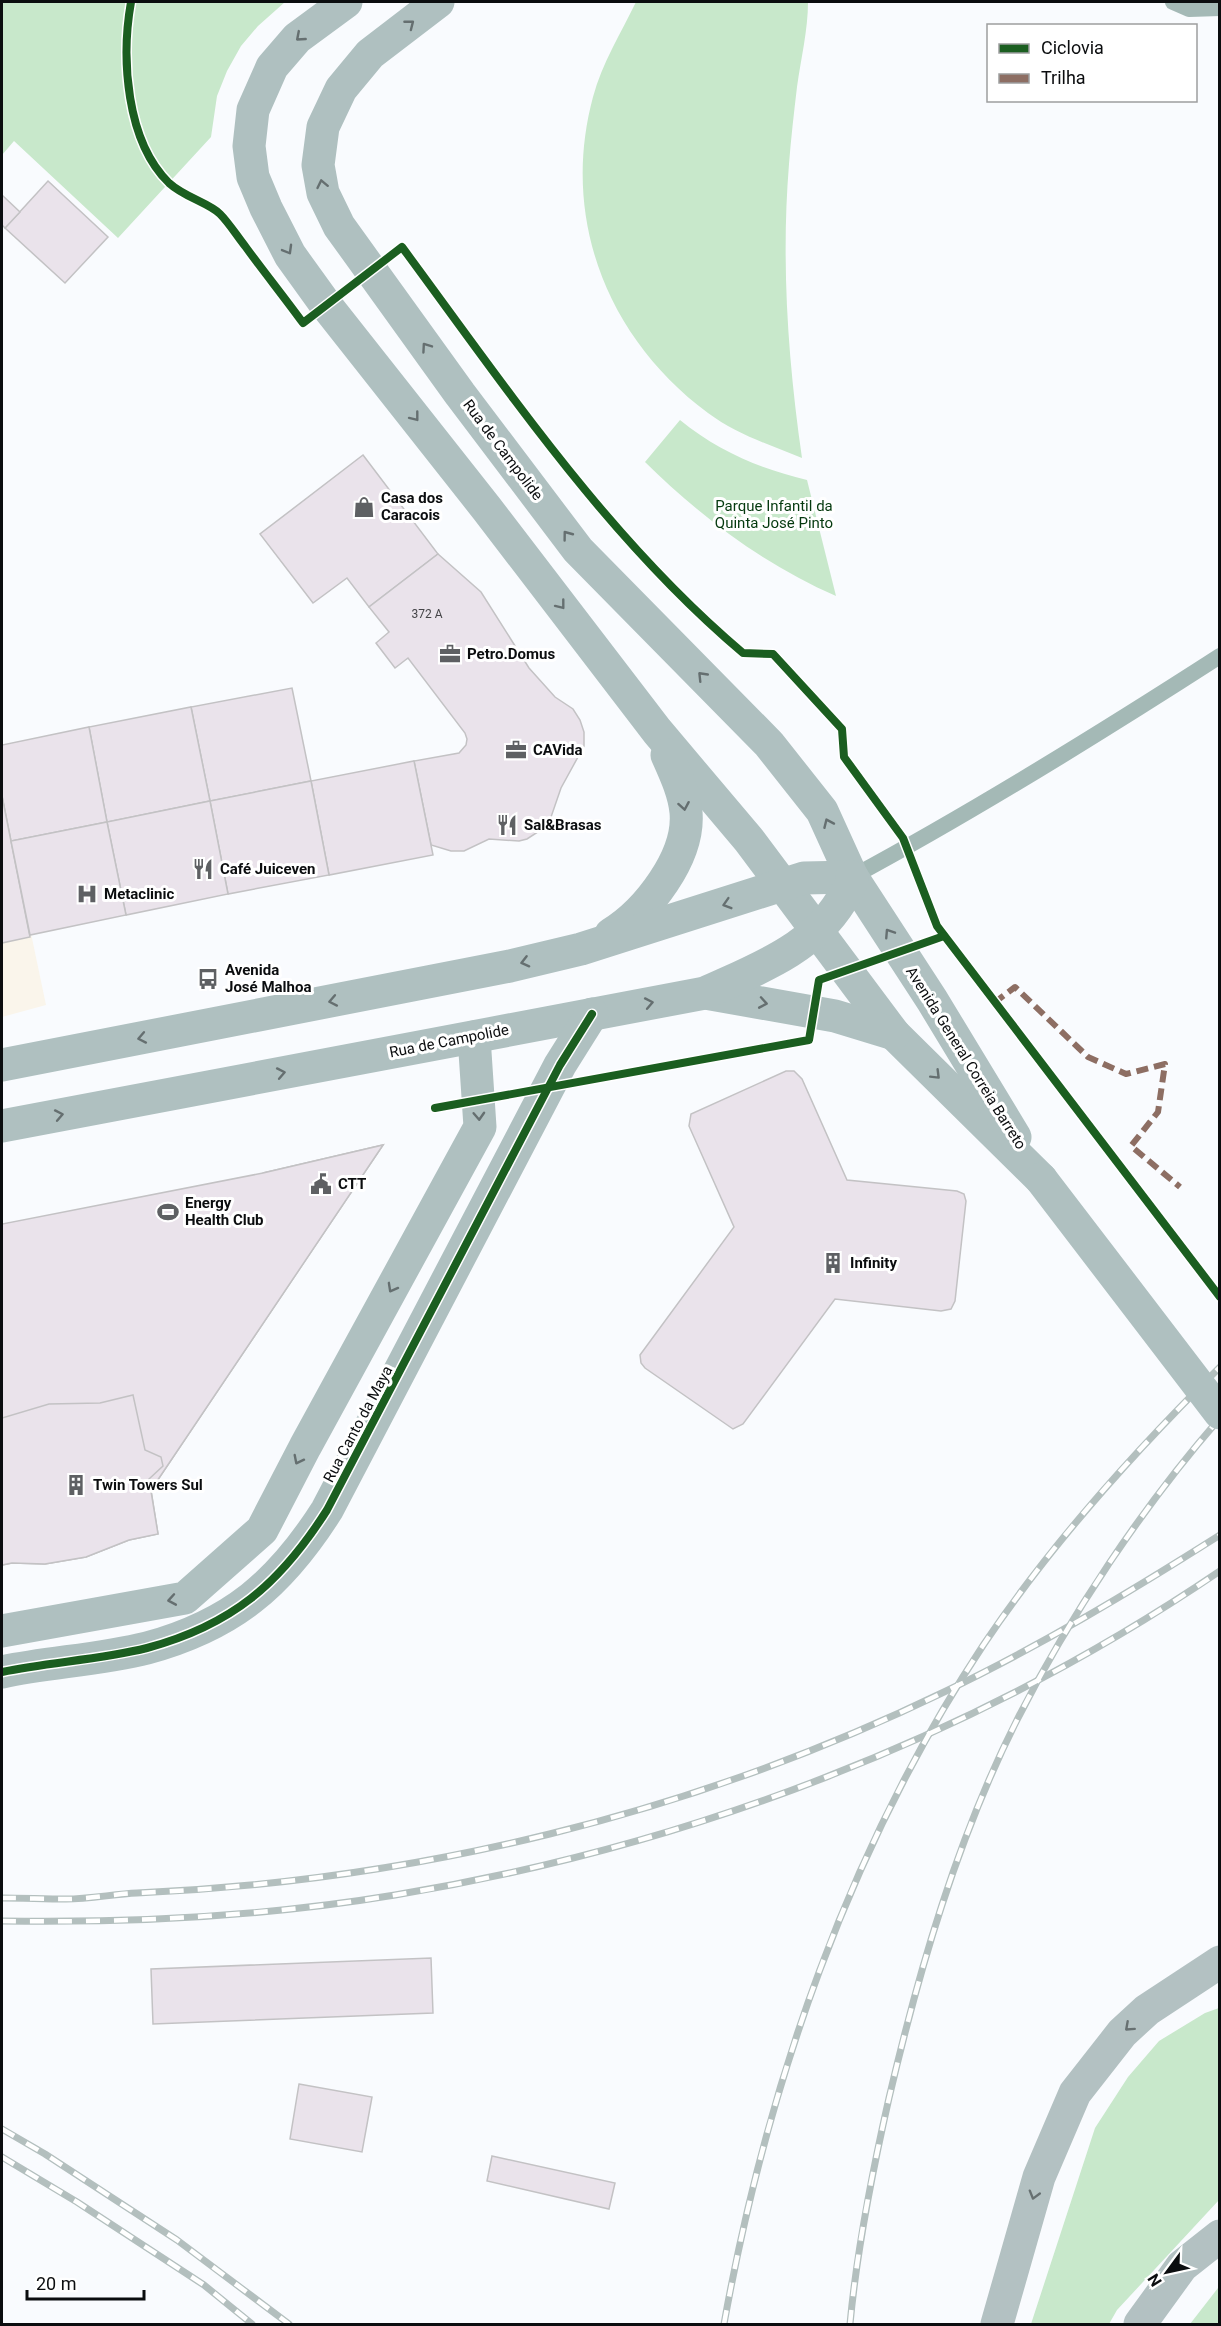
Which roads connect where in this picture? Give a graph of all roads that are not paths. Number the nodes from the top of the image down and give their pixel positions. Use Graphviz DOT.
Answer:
graph roads {
  1 [pos="346,2"];
  2 [pos="438,2"];
  3 [pos="1173,2"];
  4 [pos="1220,8"];
  5 [pos="1220,656"];
  6 [pos="657,731"];
  7 [pos="852,877"];
  8 [pos="782,884"];
  9 [pos="810,920"];
  10 [pos="581,949"];
  11 [pos="705,993"];
  12 [pos="592,1014"];
  13 [pos="894,1034"];
  14 [pos="474,1036"];
  15 [pos="2,1065"];
  16 [pos="2,1126"];
  17 [pos="1041,1179"];
  18 [pos="1220,1413"];
  19 [pos="2,1631"];
  20 [pos="2,1672"];
  21 [pos="1220,1962"];
  22 [pos="1220,1980"];
  23 [pos="1175,1991"];
  24 [pos="1220,2236"];
  25 [pos="999,2320"];
  26 [pos="1140,2325"];
  1 -- 6 [label="main road, one-way"];
  7 -- 2 [label="main road, Rua de Campolide, one-way"];
  3 -- 4 [label="lane"];
  5 -- 7 [label="lane"];
  6 -- 8 [label="main road"];
  6 -- 10 [label="main road, one-way"];
  7 -- 8 [label="main road"];
  7 -- 9 [label="main road, Rua de Campolide"];
  17 -- 7 [label="main road, Avenida General Correia Barreto, one-way"];
  8 -- 9 [label="main road"];
  8 -- 10 [label="main road, one-way"];
  9 -- 11 [label="main road, Rua de Campolide"];
  9 -- 13 [label="main road, Avenida General Correia Barreto"];
  10 -- 15 [label="main road, one-way"];
  12 -- 11 [label="main road, Rua de Campolide, one-way"];
  11 -- 13 [label="main road, one-way"];
  12 -- 14 [label="main road, Rua de Campolide"];
  12 -- 20 [label="main road, Rua Canto da Maya"];
  13 -- 17 [label="main road, Avenida General Correia Barreto, one-way"];
  16 -- 14 [label="main road, Rua de Campolide, one-way"];
  14 -- 19 [label="main road, one-way"];
  17 -- 18 [label="main road, Avenida General Correia Barreto, bridge"];
  21 -- 23 [label="highway"];
  22 -- 23 [label="highway"];
  23 -- 25 [label="highway, one-way"];
  24 -- 26 [label="highway"];
}
